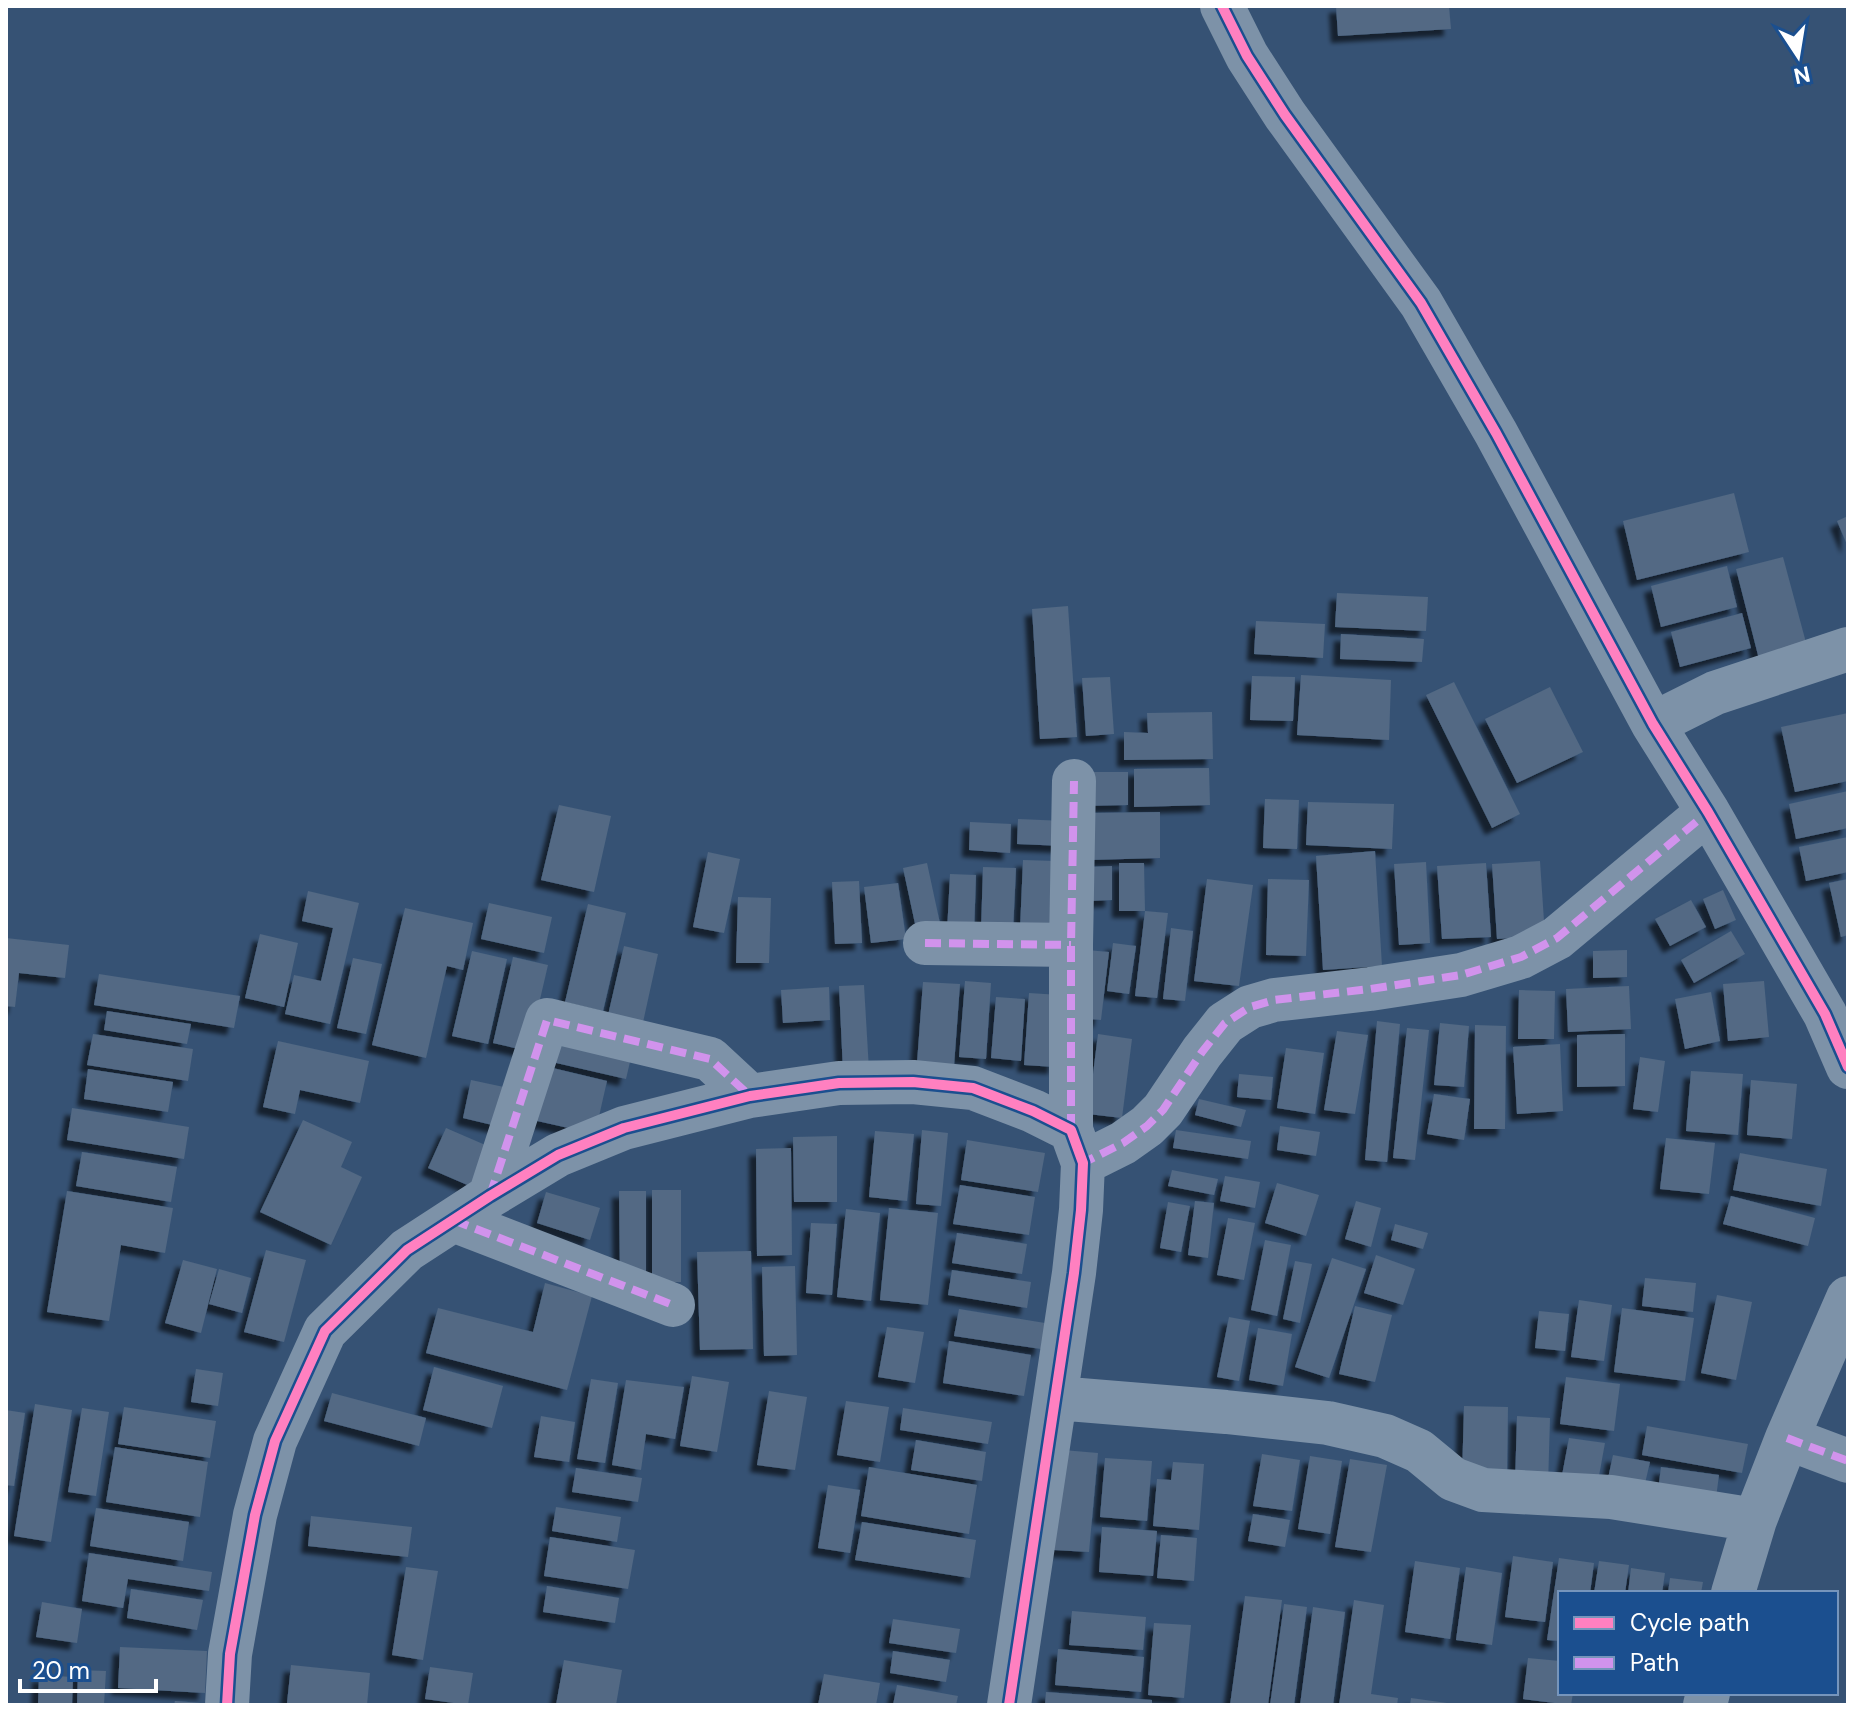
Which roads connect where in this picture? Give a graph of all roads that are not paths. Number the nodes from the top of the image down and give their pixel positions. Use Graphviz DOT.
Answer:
graph roads {
  1 [pos="1222,6"];
  2 [pos="1848,649"];
  3 [pos="1653,724"];
  4 [pos="1074,781"];
  5 [pos="1708,812"];
  6 [pos="925,943"];
  7 [pos="1071,945"];
  8 [pos="1836,1011"];
  9 [pos="1848,1067"];
  10 [pos="750,1096"];
  11 [pos="1077,1146"];
  12 [pos="490,1196"];
  13 [pos="453,1220"];
  14 [pos="1848,1298"];
  15 [pos="673,1305"];
  16 [pos="1056,1398"];
  17 [pos="1787,1438"];
  18 [pos="1848,1461"];
  19 [pos="1755,1520"];
  20 [pos="1734,1591"];
  21 [pos="227,1705"];
  22 [pos="1009,1705"];
  1 -- 3 [label="street"];
  2 -- 3 [label="street"];
  3 -- 5 [label="street"];
  4 -- 7 [label="street"];
  5 -- 8 [label="street"];
  5 -- 11 [label="street"];
  6 -- 7 [label="street"];
  7 -- 11 [label="street"];
  8 -- 9 [label="street"];
  10 -- 11 [label="street"];
  10 -- 12 [label="street"];
  10 -- 12 [label="street"];
  11 -- 16 [label="street"];
  12 -- 13 [label="street"];
  13 -- 15 [label="street"];
  13 -- 21 [label="street"];
  14 -- 17 [label="street"];
  16 -- 19 [label="street"];
  16 -- 22 [label="street"];
  17 -- 18 [label="street"];
  17 -- 19 [label="street"];
  19 -- 20 [label="street"];
}
